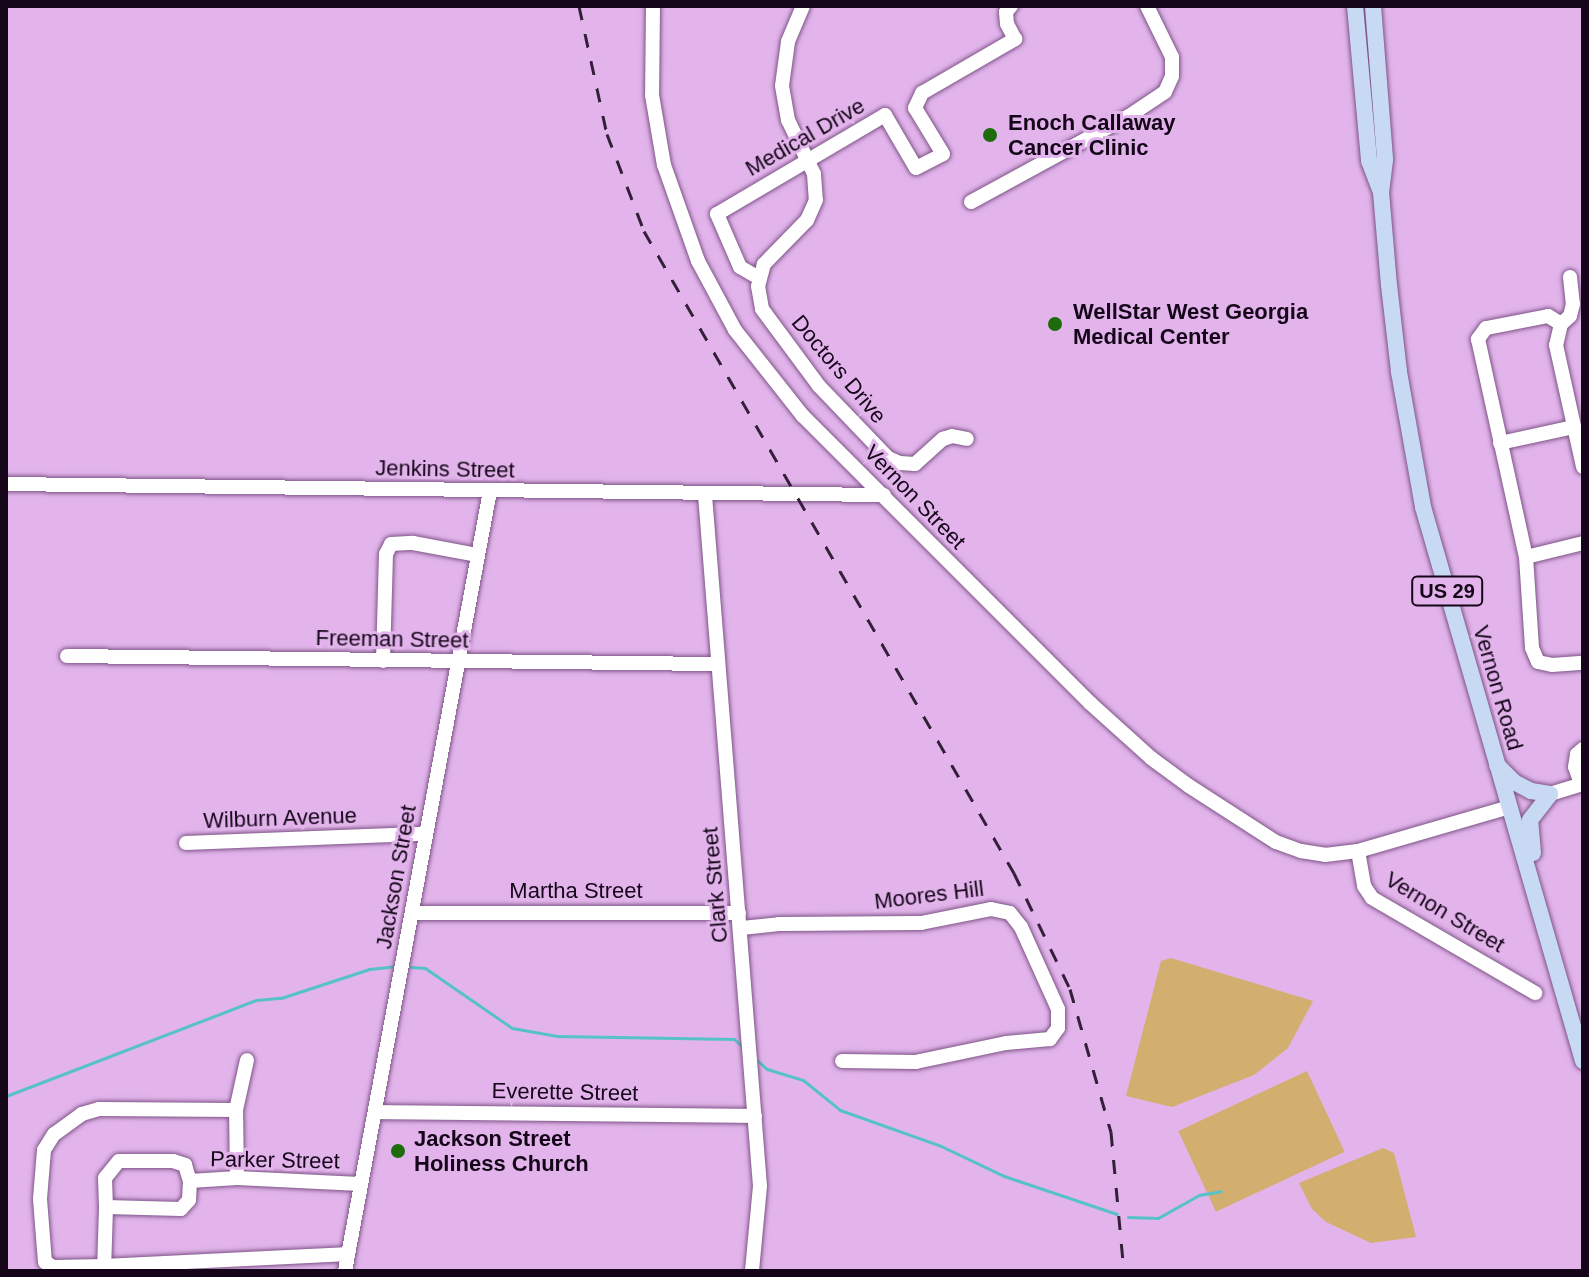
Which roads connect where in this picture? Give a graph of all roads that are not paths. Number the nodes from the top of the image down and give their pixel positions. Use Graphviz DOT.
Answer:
graph roads {
  1 [pos="653,6"];
  2 [pos="803,6"];
  3 [pos="1011,6"];
  4 [pos="1147,6"];
  5 [pos="1355,6"];
  6 [pos="1373,6"];
  7 [pos="808,159"];
  8 [pos="1381,192"];
  9 [pos="971,202"];
  10 [pos="1570,277"];
  11 [pos="759,278"];
  12 [pos="1561,324"];
  13 [pos="1574,427"];
  14 [pos="967,439"];
  15 [pos="1500,443"];
  16 [pos="1583,467"];
  17 [pos="6,484"];
  18 [pos="490,491"];
  19 [pos="705,495"];
  20 [pos="884,495"];
  21 [pos="1583,543"];
  22 [pos="478,555"];
  23 [pos="1526,557"];
  24 [pos="67,656"];
  25 [pos="383,661"];
  26 [pos="457,662"];
  27 [pos="1583,663"];
  28 [pos="717,664"];
  29 [pos="1583,749"];
  30 [pos="1497,765"];
  31 [pos="1582,784"];
  32 [pos="1550,794"];
  33 [pos="1509,807"];
  34 [pos="424,834"];
  35 [pos="186,843"];
  36 [pos="1358,851"];
  37 [pos="1538,903"];
  38 [pos="413,913"];
  39 [pos="740,921"];
  40 [pos="1535,993"];
  41 [pos="247,1060"];
  42 [pos="842,1061"];
  43 [pos="1583,1061"];
  44 [pos="236,1110"];
  45 [pos="375,1112"];
  46 [pos="755,1116"];
  47 [pos="237,1178"];
  48 [pos="190,1181"];
  49 [pos="360,1184"];
  50 [pos="106,1207"];
  51 [pos="348,1254"];
  52 [pos="104,1269"];
  53 [pos="345,1271"];
  54 [pos="752,1271"];
  1 -- 20 [label="street, Vernon Street"];
  2 -- 7 [label="street"];
  3 -- 7 [label="street, Medical Drive"];
  4 -- 9 [label="street"];
  5 -- 8 [label="main road, Vernon Road / US 29"];
  6 -- 8 [label="main road, Vernon Road / US 29"];
  7 -- 11 [label="street"];
  7 -- 11 [label="street, Medical Drive"];
  8 -- 30 [label="main road, Vernon Road / US 29"];
  10 -- 12 [label="street"];
  11 -- 14 [label="street, Doctors Drive"];
  12 -- 13 [label="street"];
  12 -- 15 [label="street"];
  13 -- 15 [label="street"];
  13 -- 16 [label="street"];
  15 -- 23 [label="street"];
  17 -- 18 [label="street, Jenkins Street"];
  18 -- 19 [label="street, Jenkins Street"];
  18 -- 22 [label="street, Jackson Street"];
  19 -- 20 [label="street, Jenkins Street"];
  19 -- 28 [label="street, Clark Street"];
  20 -- 36 [label="street, Vernon Street"];
  21 -- 23 [label="street"];
  22 -- 25 [label="street"];
  22 -- 26 [label="street, Jackson Street"];
  23 -- 27 [label="street"];
  24 -- 25 [label="street, Freeman Street"];
  25 -- 26 [label="street, Freeman Street"];
  26 -- 28 [label="street, Freeman Street"];
  26 -- 34 [label="street, Jackson Street"];
  28 -- 39 [label="street, Clark Street"];
  29 -- 31 [label="street"];
  30 -- 32 [label="main road"];
  30 -- 33 [label="main road, Vernon Road / US 29"];
  31 -- 32 [label="street"];
  32 -- 37 [label="main road"];
  33 -- 36 [label="street, Vernon Street"];
  33 -- 37 [label="main road, Vernon Road / US 29"];
  34 -- 35 [label="street, Wilburn Avenue"];
  34 -- 38 [label="street, Jackson Street"];
  36 -- 40 [label="street, Vernon Street"];
  37 -- 43 [label="main road, Vernon Road / US 29"];
  38 -- 39 [label="street, Martha Street"];
  38 -- 45 [label="street, Jackson Street"];
  39 -- 42 [label="street, Moores Hill"];
  39 -- 46 [label="street, Clark Street"];
  41 -- 44 [label="street"];
  44 -- 47 [label="street"];
  44 -- 52 [label="street"];
  45 -- 46 [label="street, Everette Street"];
  45 -- 49 [label="street, Jackson Street"];
  46 -- 54 [label="street, Clark Street"];
  47 -- 48 [label="street, Parker Street"];
  47 -- 49 [label="street, Parker Street"];
  48 -- 50 [label="street, Parker Street"];
  48 -- 50 [label="street, Parker Street"];
  49 -- 51 [label="street, Jackson Street"];
  50 -- 52 [label="street"];
  51 -- 52 [label="street"];
  51 -- 53 [label="street, Jackson Street"];
}
